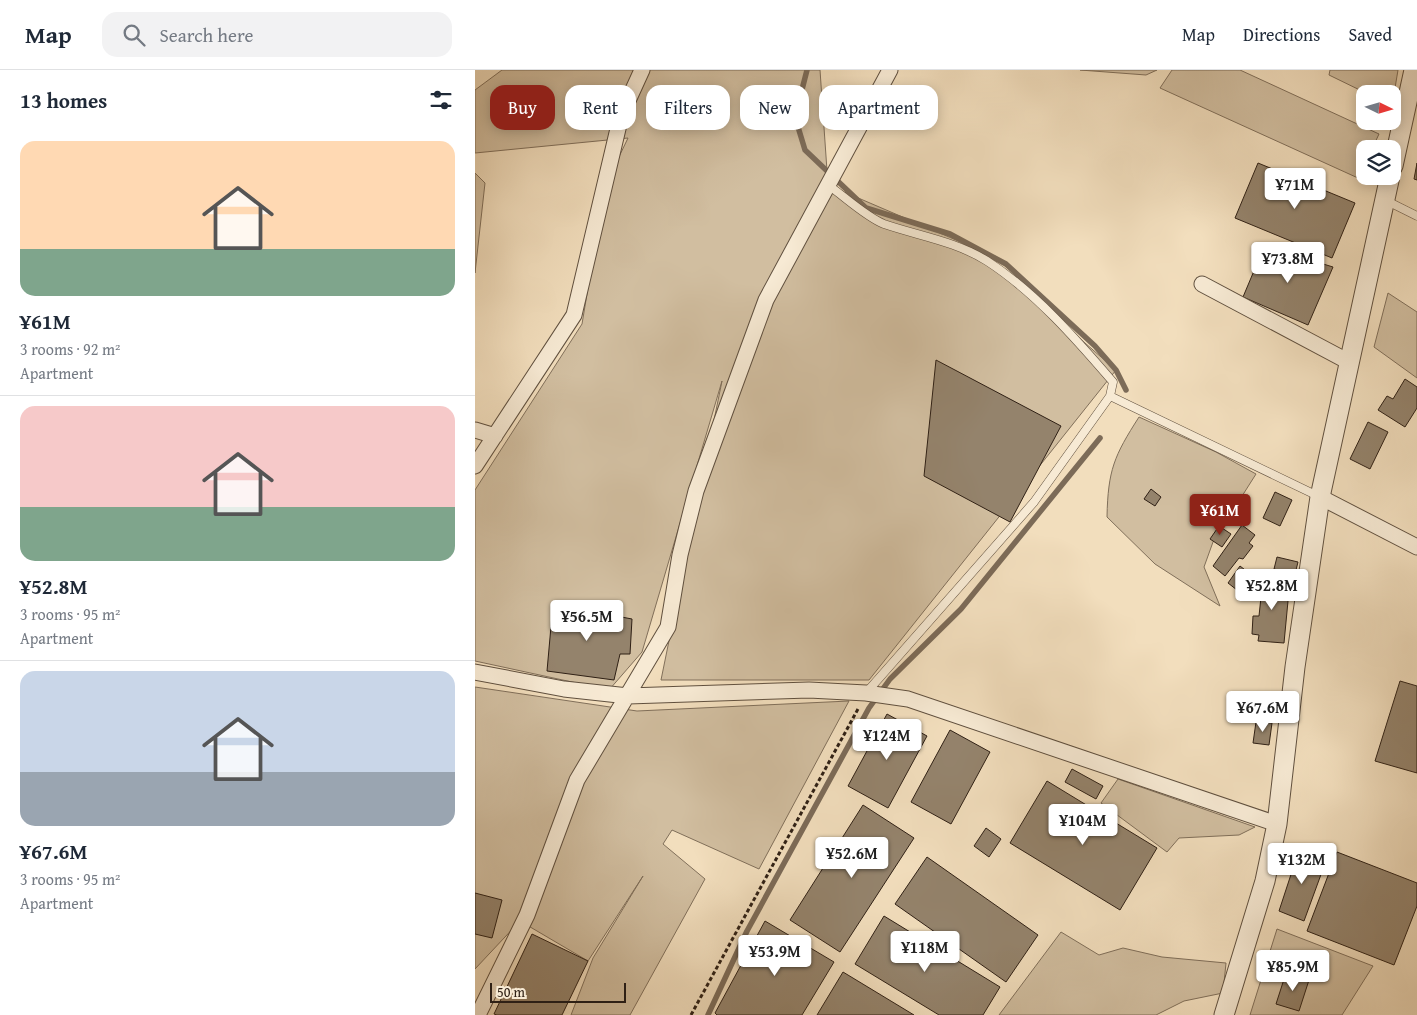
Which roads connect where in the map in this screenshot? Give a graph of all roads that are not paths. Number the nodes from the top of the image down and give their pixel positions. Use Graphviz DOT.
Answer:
graph roads {
  1 [pos="642,70"];
  2 [pos="890,70"];
  3 [pos="1413,70"];
  4 [pos="1398,140"];
  5 [pos="831,179"];
  6 [pos="1388,185"];
  7 [pos="1385,200"];
  8 [pos="1417,216"];
  9 [pos="1203,284"];
  10 [pos="1349,362"];
  11 [pos="1110,396"];
  12 [pos="475,430"];
  13 [pos="495,436"];
  14 [pos="475,466"];
  15 [pos="1320,497"];
  16 [pos="1417,547"];
  17 [pos="475,672"];
  18 [pos="869,694"];
  19 [pos="628,696"];
  20 [pos="1277,824"];
  21 [pos="478,1015"];
  22 [pos="1224,1015"];
  1 -- 13 [label="street"];
  2 -- 5 [label="street"];
  3 -- 4 [label="street"];
  5 -- 11 [label="lane"];
  5 -- 19 [label="street"];
  6 -- 7 [label="street"];
  7 -- 8 [label="lane"];
  7 -- 10 [label="street"];
  9 -- 10 [label="street"];
  10 -- 15 [label="street"];
  11 -- 15 [label="lane"];
  11 -- 18 [label="lane"];
  12 -- 13 [label="street"];
  13 -- 14 [label="street"];
  15 -- 16 [label="street"];
  15 -- 20 [label="street"];
  17 -- 19 [label="street"];
  18 -- 19 [label="street"];
  18 -- 20 [label="street"];
  19 -- 21 [label="street"];
  20 -- 22 [label="street"];
}
